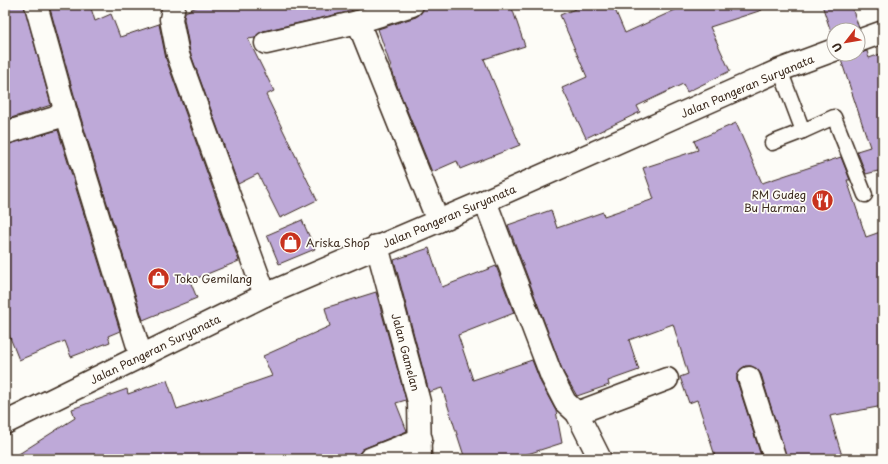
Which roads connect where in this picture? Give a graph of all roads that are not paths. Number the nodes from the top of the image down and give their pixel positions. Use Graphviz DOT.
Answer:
graph roads {
  1 [pos="36,5"];
  2 [pos="174,5"];
  3 [pos="412,5"];
  4 [pos="358,22"];
  5 [pos="883,32"];
  6 [pos="866,38"];
  7 [pos="266,43"];
  8 [pos="826,53"];
  9 [pos="780,70"];
  10 [pos="64,106"];
  11 [pos="803,131"];
  12 [pos="5,133"];
  13 [pos="772,143"];
  14 [pos="865,195"];
  15 [pos="485,201"];
  16 [pos="438,221"];
  17 [pos="377,246"];
  18 [pos="265,295"];
  19 [pos="141,356"];
  20 [pos="667,378"];
  21 [pos="750,378"];
  22 [pos="577,413"];
  23 [pos="5,423"];
  24 [pos="421,449"];
  25 [pos="370,459"];
  26 [pos="600,459"];
  27 [pos="775,459"];
  1 -- 10 [label="street"];
  2 -- 18 [label="street"];
  3 -- 4 [label="street"];
  4 -- 7 [label="street"];
  4 -- 16 [label="street"];
  5 -- 6 [label="street"];
  8 -- 9 [label="street, Jalan Pangeran Suryanata"];
  9 -- 11 [label="lane"];
  9 -- 15 [label="street, Jalan Pangeran Suryanata"];
  10 -- 12 [label="street"];
  10 -- 19 [label="street"];
  11 -- 13 [label="lane"];
  11 -- 14 [label="lane"];
  15 -- 16 [label="street, Jalan Pangeran Suryanata"];
  15 -- 22 [label="street"];
  16 -- 17 [label="street, Jalan Pangeran Suryanata"];
  17 -- 18 [label="street, Jalan Pangeran Suryanata"];
  17 -- 24 [label="street, Jalan Gamelan"];
  18 -- 19 [label="street, Jalan Pangeran Suryanata"];
  19 -- 23 [label="street, Jalan Pangeran Suryanata"];
  20 -- 22 [label="street"];
  21 -- 27 [label="street"];
  22 -- 26 [label="street"];
  24 -- 25 [label="street"];
}
